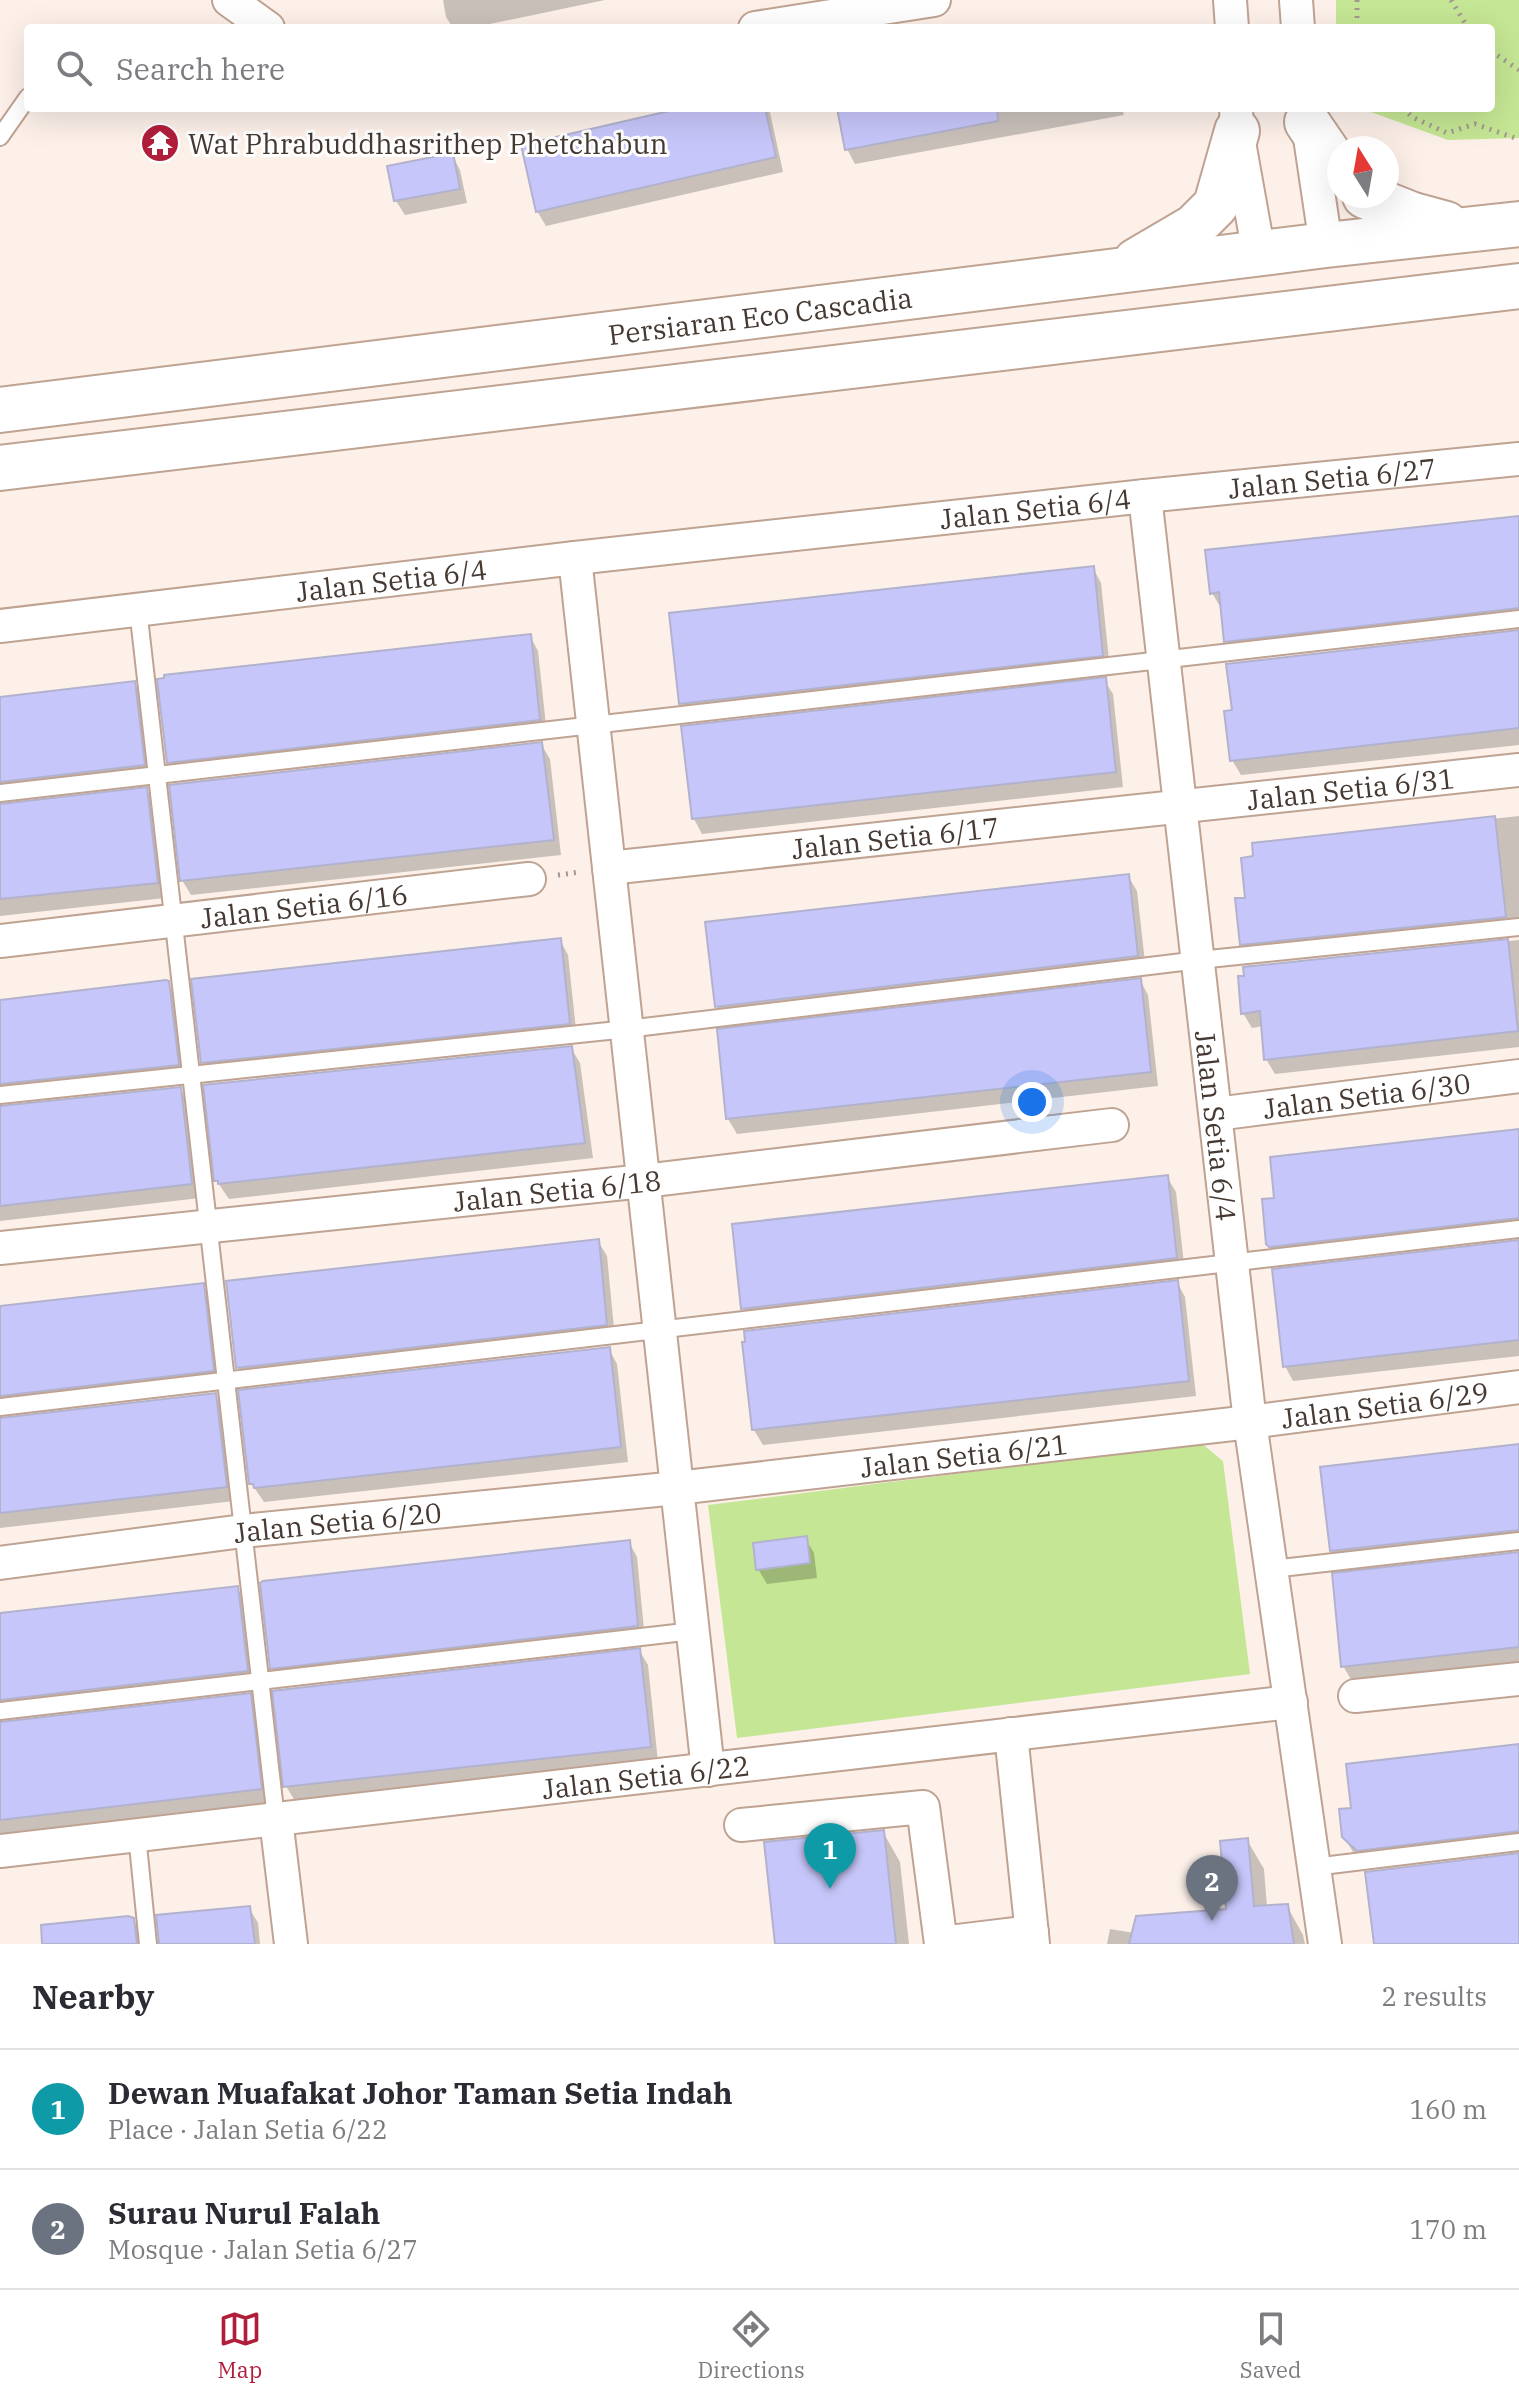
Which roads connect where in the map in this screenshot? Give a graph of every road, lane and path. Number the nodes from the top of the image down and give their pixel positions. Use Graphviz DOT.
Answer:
graph roads {
  1 [pos="229,0"];
  2 [pos="934,0"];
  3 [pos="1230,0"];
  4 [pos="1296,0"];
  5 [pos="1357,0"];
  6 [pos="1451,0"];
  7 [pos="262,24"];
  8 [pos="781,24"];
  9 [pos="1232,24"];
  10 [pos="1298,24"];
  11 [pos="1357,24"];
  12 [pos="1466,24"];
  13 [pos="1495,54"];
  14 [pos="1519,70"];
  15 [pos="24,103"];
  16 [pos="1407,112"];
  17 [pos="1306,115"];
  18 [pos="1236,120"];
  19 [pos="0,137"];
  20 [pos="1519,137"];
  21 [pos="1327,149"];
  22 [pos="1395,208"];
  23 [pos="1519,224"];
  24 [pos="1469,230"];
  25 [pos="1326,245"];
  26 [pos="1274,265"];
  27 [pos="1112,271"];
  28 [pos="1519,286"];
  29 [pos="1394,302"];
  30 [pos="1172,329"];
  31 [pos="0,410"];
  32 [pos="1519,459"];
  33 [pos="0,468"];
  34 [pos="1145,496"];
  35 [pos="575,558"];
  36 [pos="138,609"];
  37 [pos="1519,619"];
  38 [pos="0,626"];
  39 [pos="1165,659"];
  40 [pos="593,725"];
  41 [pos="1519,770"];
  42 [pos="157,775"];
  43 [pos="0,793"];
  44 [pos="1182,807"];
  45 [pos="609,868"];
  46 [pos="529,879"];
  47 [pos="174,920"];
  48 [pos="1519,927"];
  49 [pos="0,941"];
  50 [pos="1199,960"];
  51 [pos="627,1029"];
  52 [pos="191,1075"];
  53 [pos="1519,1076"];
  54 [pos="0,1095"];
  55 [pos="1216,1114"];
  56 [pos="1112,1125"];
  57 [pos="644,1181"];
  58 [pos="208,1226"];
  59 [pos="1519,1229"];
  60 [pos="0,1248"];
  61 [pos="1233,1263"];
  62 [pos="660,1331"];
  63 [pos="226,1380"];
  64 [pos="1519,1387"];
  65 [pos="0,1407"];
  66 [pos="1250,1422"];
  67 [pos="677,1488"];
  68 [pos="243,1531"];
  69 [pos="1519,1541"];
  70 [pos="0,1563"];
  71 [pos="1272,1569"];
  72 [pos="693,1631"];
  73 [pos="1519,1679"];
  74 [pos="259,1681"];
  75 [pos="1355,1696"];
  76 [pos="1291,1702"];
  77 [pos="0,1711"];
  78 [pos="1011,1734"];
  79 [pos="708,1770"];
  80 [pos="276,1819"];
  81 [pos="741,1825"];
  82 [pos="137,1835"];
  83 [pos="1519,1842"];
  84 [pos="0,1851"];
  85 [pos="1314,1867"];
  86 [pos="1033,1938"];
  87 [pos="148,1944"];
  88 [pos="291,1944"];
  89 [pos="941,1944"];
  90 [pos="1325,1944"];
  1 -- 7 [label="street"];
  2 -- 8 [label="street"];
  3 -- 9 [label="street"];
  4 -- 10 [label="street"];
  5 -- 11 [label="path"];
  6 -- 12 [label="path"];
  13 -- 14 [label="path"];
  15 -- 19 [label="lane"];
  16 -- 20 [label="path"];
  17 -- 21 [label="main road"];
  17 -- 25 [label="street"];
  18 -- 26 [label="street"];
  18 -- 27 [label="main road"];
  22 -- 24 [label="main road"];
  23 -- 24 [label="main road, Persiaran Eco Cascadia"];
  24 -- 25 [label="main road, Persiaran Eco Cascadia"];
  25 -- 26 [label="main road, Persiaran Eco Cascadia"];
  26 -- 27 [label="main road, Persiaran Eco Cascadia"];
  26 -- 29 [label="main road"];
  26 -- 30 [label="main road"];
  27 -- 31 [label="main road, Persiaran Eco Cascadia"];
  28 -- 29 [label="main road"];
  29 -- 30 [label="main road"];
  30 -- 33 [label="main road"];
  32 -- 34 [label="street, Jalan Setia 6/27"];
  34 -- 35 [label="street, Jalan Setia 6/4"];
  34 -- 39 [label="street, Jalan Setia 6/4"];
  35 -- 36 [label="street, Jalan Setia 6/4"];
  35 -- 40 [label="street"];
  36 -- 38 [label="street, Jalan Setia 6/4"];
  36 -- 42 [label="lane"];
  37 -- 39 [label="lane"];
  39 -- 40 [label="lane"];
  39 -- 44 [label="street, Jalan Setia 6/4"];
  40 -- 42 [label="lane"];
  40 -- 45 [label="street"];
  41 -- 44 [label="street, Jalan Setia 6/31"];
  42 -- 43 [label="lane"];
  42 -- 47 [label="lane"];
  44 -- 45 [label="street, Jalan Setia 6/17"];
  44 -- 50 [label="street, Jalan Setia 6/4"];
  45 -- 46 [label="path"];
  45 -- 51 [label="street"];
  46 -- 47 [label="street, Jalan Setia 6/16"];
  47 -- 49 [label="street, Jalan Setia 6/16"];
  47 -- 52 [label="lane"];
  48 -- 50 [label="lane"];
  50 -- 51 [label="lane"];
  50 -- 55 [label="street, Jalan Setia 6/4"];
  51 -- 52 [label="lane"];
  51 -- 57 [label="street"];
  52 -- 54 [label="lane"];
  52 -- 58 [label="lane"];
  53 -- 55 [label="street, Jalan Setia 6/30"];
  55 -- 61 [label="street, Jalan Setia 6/4"];
  56 -- 57 [label="street, Jalan Setia 6/18"];
  57 -- 58 [label="street, Jalan Setia 6/18"];
  57 -- 62 [label="street"];
  58 -- 60 [label="street, Jalan Setia 6/18"];
  58 -- 63 [label="lane"];
  59 -- 61 [label="lane"];
  61 -- 62 [label="lane"];
  61 -- 66 [label="street, Jalan Setia 6/4"];
  62 -- 63 [label="lane"];
  62 -- 67 [label="street"];
  63 -- 65 [label="lane"];
  63 -- 68 [label="lane"];
  64 -- 66 [label="street, Jalan Setia 6/29"];
  66 -- 67 [label="street, Jalan Setia 6/21"];
  66 -- 71 [label="street, Jalan Setia 6/4"];
  67 -- 68 [label="street, Jalan Setia 6/20"];
  67 -- 72 [label="street"];
  68 -- 70 [label="street, Jalan Setia 6/20"];
  68 -- 74 [label="lane"];
  69 -- 71 [label="lane"];
  71 -- 76 [label="street, Jalan Setia 6/4"];
  72 -- 74 [label="lane"];
  72 -- 79 [label="street"];
  73 -- 75 [label="street"];
  74 -- 77 [label="lane"];
  74 -- 80 [label="lane"];
  76 -- 78 [label="street, Jalan Setia 6/22"];
  76 -- 85 [label="street"];
  78 -- 79 [label="street, Jalan Setia 6/22"];
  78 -- 86 [label="street"];
  79 -- 80 [label="street, Jalan Setia 6/22"];
  80 -- 82 [label="street, Jalan Setia 6/22"];
  80 -- 88 [label="street"];
  81 -- 89 [label="street"];
  82 -- 84 [label="street, Jalan Setia 6/22"];
  82 -- 87 [label="lane"];
  83 -- 85 [label="lane"];
  85 -- 90 [label="street"];
  86 -- 89 [label="street"];
}
